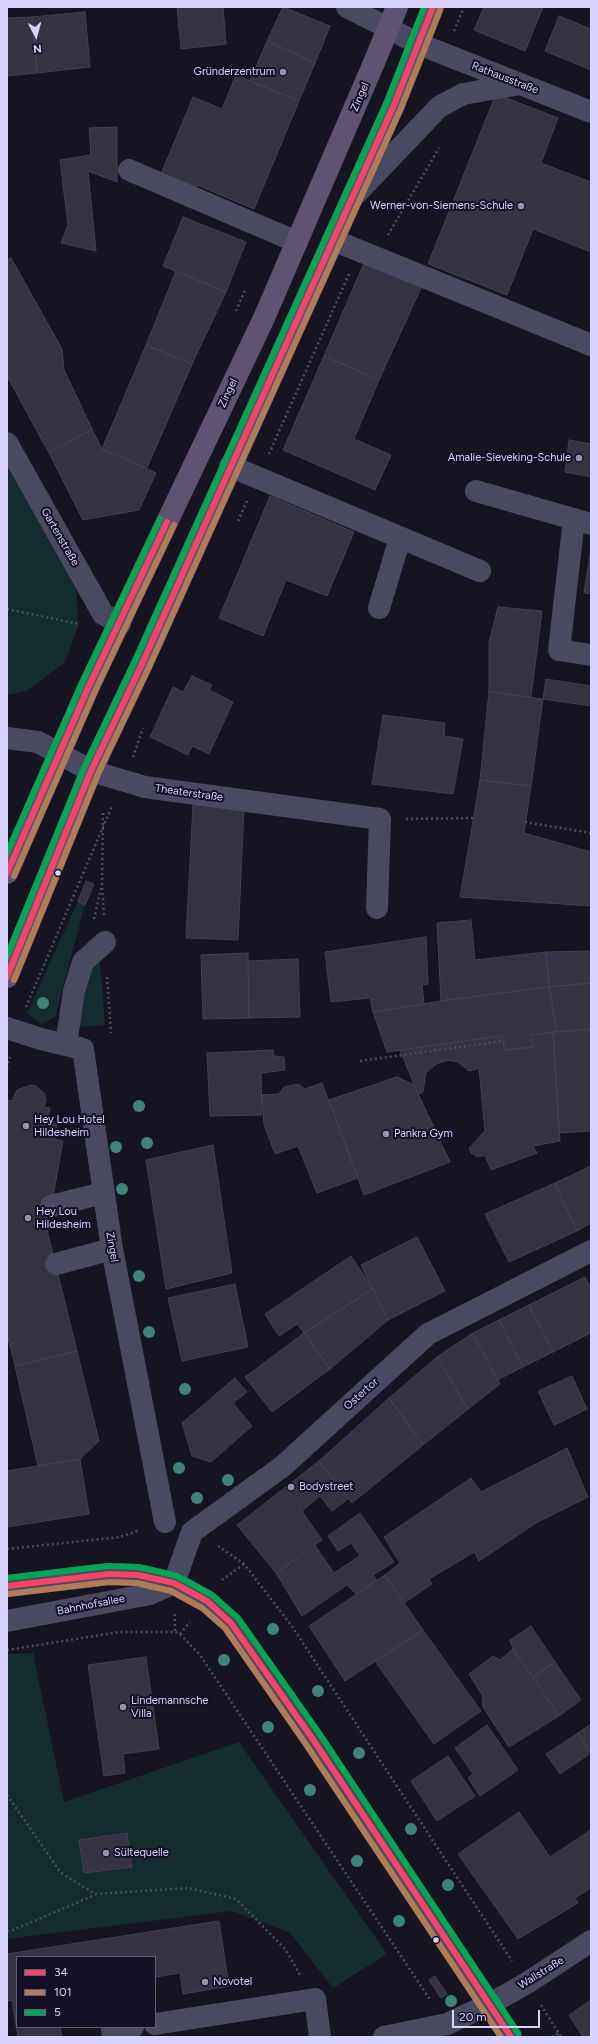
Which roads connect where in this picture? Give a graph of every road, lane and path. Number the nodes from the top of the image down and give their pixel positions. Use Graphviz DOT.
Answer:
graph roads {
  1 [pos="347,7"];
  2 [pos="397,7"];
  3 [pos="433,7"];
  4 [pos="389,29"];
  5 [pos="419,44"];
  6 [pos="520,84"];
  7 [pos="591,112"];
  8 [pos="442,142"];
  9 [pos="129,170"];
  10 [pos="352,197"];
  11 [pos="333,240"];
  12 [pos="297,242"];
  13 [pos="360,251"];
  14 [pos="591,345"];
  15 [pos="7,443"];
  16 [pos="230,466"];
  17 [pos="258,478"];
  18 [pos="476,491"];
  19 [pos="582,522"];
  20 [pos="235,528"];
  21 [pos="400,538"];
  22 [pos="480,571"];
  23 [pos="379,608"];
  24 [pos="7,609"];
  25 [pos="120,624"];
  26 [pos="82,625"];
  27 [pos="591,655"];
  28 [pos="144,724"];
  29 [pos="7,738"];
  30 [pos="59,753"];
  31 [pos="91,771"];
  32 [pos="125,781"];
  33 [pos="103,811"];
  34 [pos="474,818"];
  35 [pos="380,819"];
  36 [pos="104,821"];
  37 [pos="526,822"];
  38 [pos="591,833"];
  39 [pos="7,873"];
  40 [pos="377,908"];
  41 [pos="105,942"];
  42 [pos="7,977"];
  43 [pos="12,1030"];
  44 [pos="111,1033"];
  45 [pos="503,1041"];
  46 [pos="66,1045"];
  47 [pos="360,1061"];
  48 [pos="7,1068"];
  49 [pos="103,1193"];
  50 [pos="51,1206"];
  51 [pos="112,1248"];
  52 [pos="591,1251"];
  53 [pos="56,1264"];
  54 [pos="166,1522"];
  55 [pos="174,1583"];
  56 [pos="7,1586"];
  57 [pos="7,1621"];
  58 [pos="7,1650"];
  59 [pos="7,1795"];
  60 [pos="95,1894"];
  61 [pos="7,1930"];
  62 [pos="591,1941"];
  63 [pos="314,1999"];
  64 [pos="490,2004"];
  65 [pos="156,2024"];
  66 [pos="447,2024"];
  67 [pos="126,2028"];
  68 [pos="559,2033"];
  69 [pos="113,2037"];
  70 [pos="320,2037"];
  71 [pos="384,2037"];
  72 [pos="511,2037"];
  73 [pos="552,2037"];
  1 -- 4 [label="street"];
  2 -- 4 [label="main road, Zingel"];
  3 -- 5 [label="main road"];
  4 -- 5 [label="street"];
  4 -- 12 [label="main road, Zingel"];
  5 -- 6 [label="street, Rathausstraße"];
  5 -- 10 [label="main road"];
  6 -- 7 [label="street, Rathausstraße"];
  6 -- 10 [label="street"];
  8 -- 13 [label="path"];
  9 -- 12 [label="street"];
  10 -- 11 [label="main road"];
  11 -- 13 [label="street"];
  11 -- 16 [label="main road"];
  12 -- 25 [label="main road, Zingel"];
  13 -- 14 [label="street"];
  13 -- 17 [label="path"];
  15 -- 25 [label="street, Gartenstraße"];
  16 -- 17 [label="street"];
  16 -- 31 [label="main road"];
  17 -- 20 [label="path"];
  17 -- 21 [label="street"];
  18 -- 19 [label="street"];
  19 -- 27 [label="street"];
  21 -- 22 [label="street"];
  21 -- 23 [label="street"];
  24 -- 26 [label="path"];
  25 -- 30 [label="main road, Zingel"];
  28 -- 32 [label="path"];
  29 -- 30 [label="street, Theaterstraße"];
  30 -- 31 [label="street, Theaterstraße"];
  30 -- 39 [label="main road, Zingel"];
  31 -- 32 [label="street, Theaterstraße"];
  31 -- 42 [label="main road"];
  32 -- 35 [label="street, Theaterstraße"];
  32 -- 36 [label="path"];
  33 -- 36 [label="path"];
  34 -- 35 [label="path"];
  35 -- 40 [label="street"];
  36 -- 41 [label="path"];
  36 -- 43 [label="path"];
  37 -- 38 [label="path"];
  41 -- 44 [label="path"];
  41 -- 46 [label="street"];
  43 -- 46 [label="street, Zingel"];
  43 -- 48 [label="path"];
  45 -- 47 [label="path"];
  46 -- 49 [label="street, Zingel"];
  49 -- 50 [label="street"];
  49 -- 51 [label="street, Zingel"];
  51 -- 53 [label="street"];
  51 -- 54 [label="street, Zingel"];
  52 -- 55 [label="street, Ostertor"];
  55 -- 56 [label="street"];
  55 -- 57 [label="street, Bahnhofsallee"];
  55 -- 64 [label="street"];
  58 -- 66 [label="path"];
  59 -- 60 [label="path"];
  60 -- 61 [label="path"];
  60 -- 63 [label="path"];
  62 -- 64 [label="street, Wallstraße"];
  63 -- 65 [label="street"];
  63 -- 70 [label="street"];
  64 -- 66 [label="street, Wallstraße"];
  64 -- 72 [label="street"];
  66 -- 71 [label="street, Wallstraße"];
  67 -- 69 [label="street"];
  68 -- 73 [label="path"];
}
